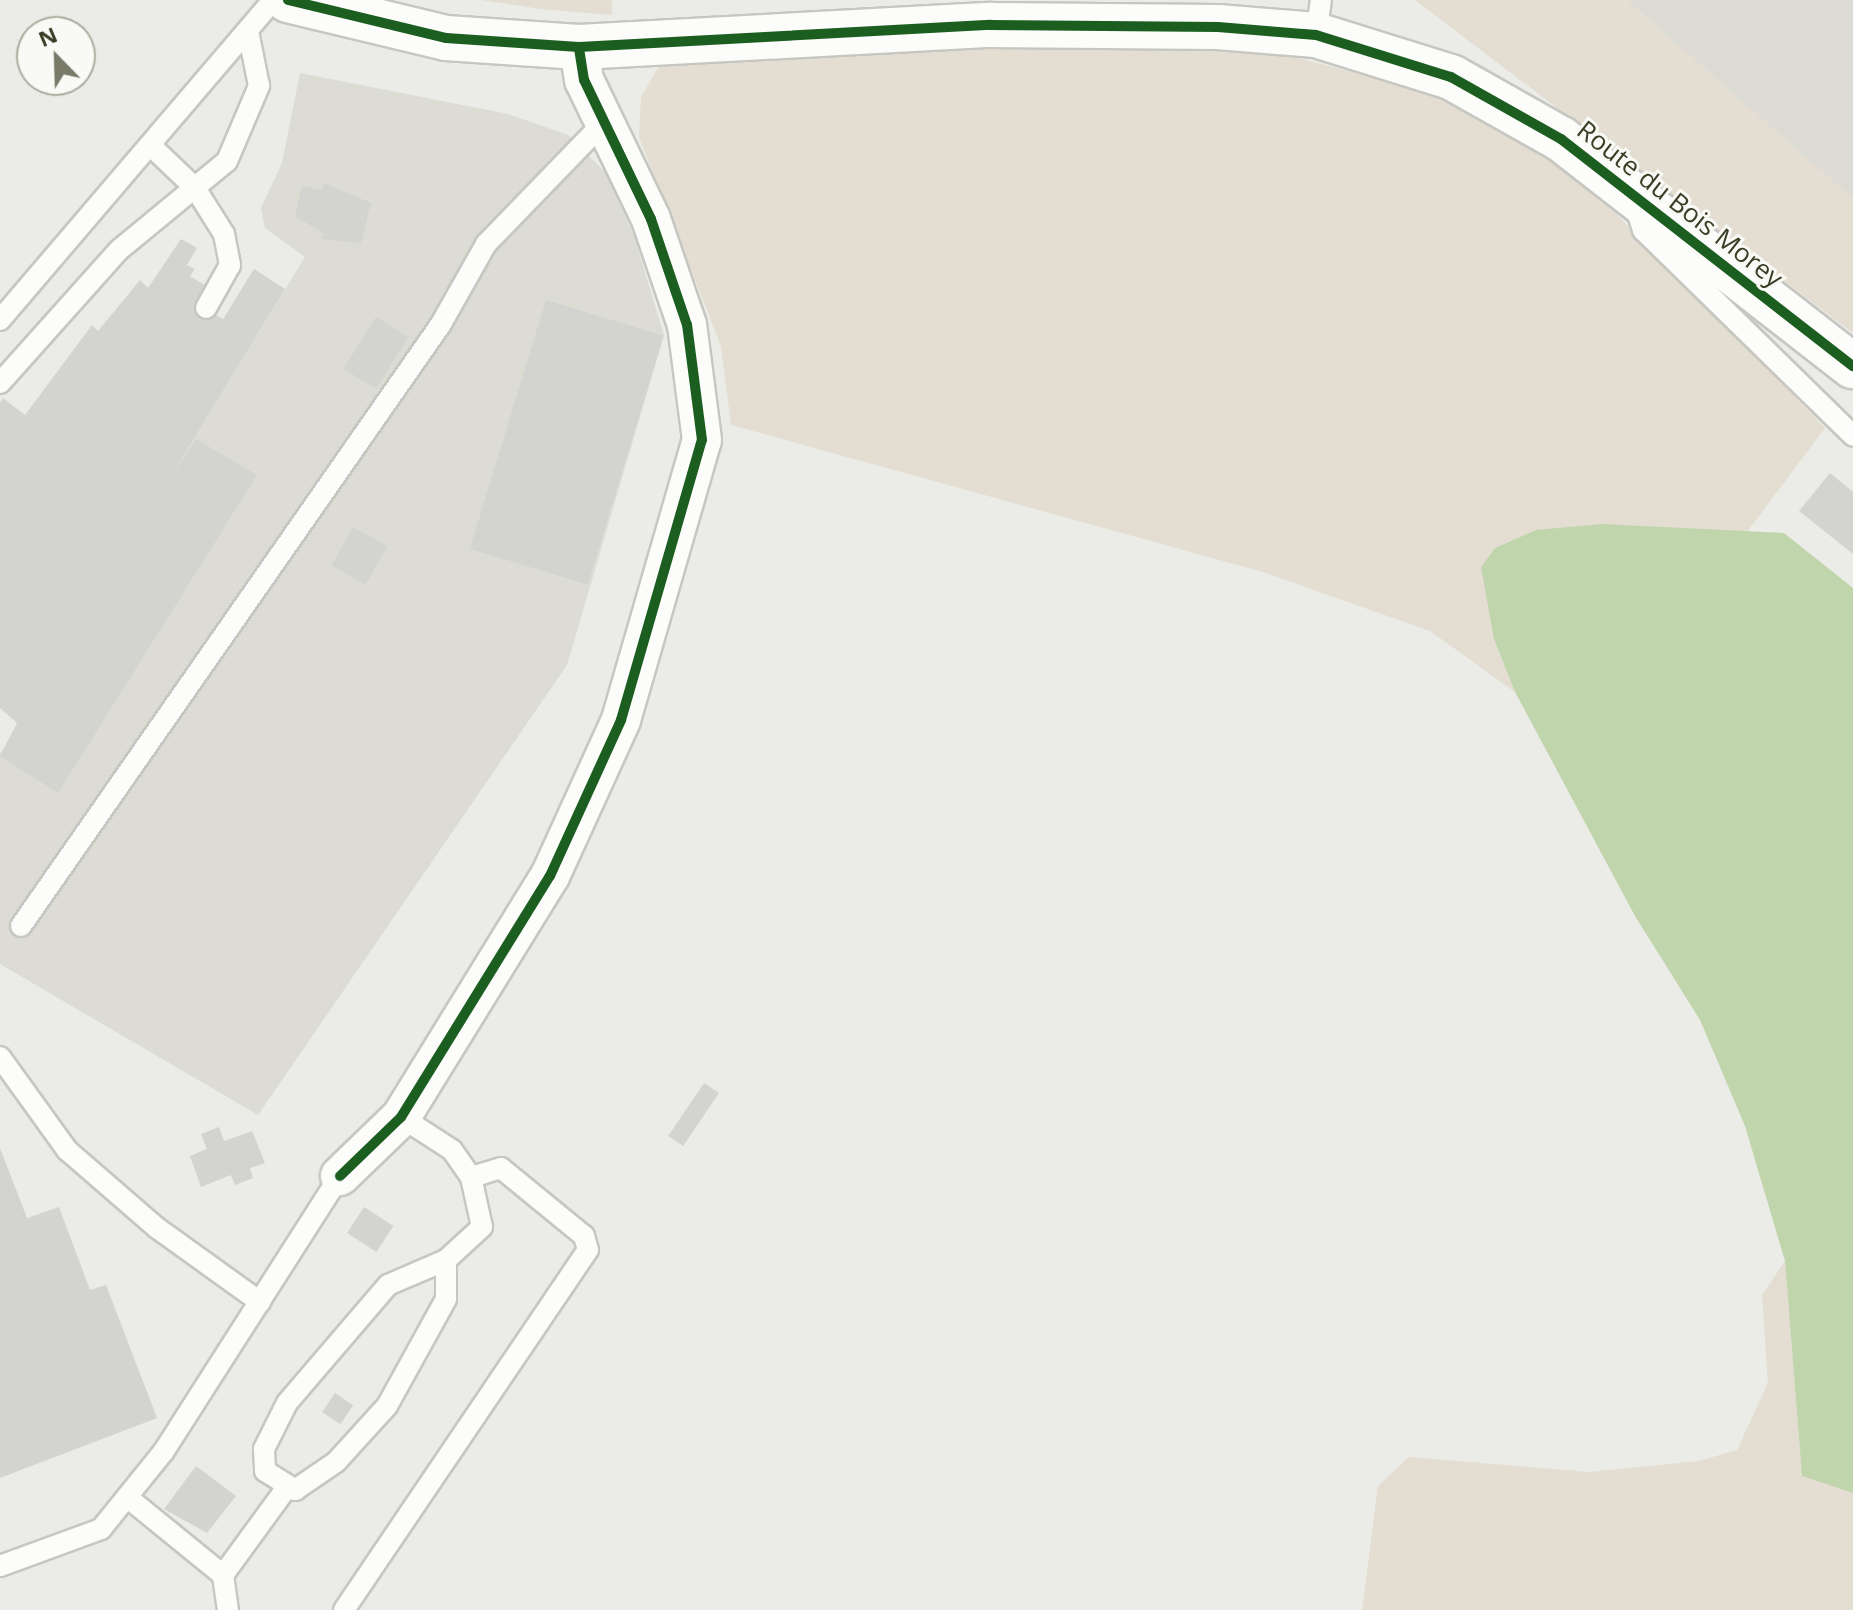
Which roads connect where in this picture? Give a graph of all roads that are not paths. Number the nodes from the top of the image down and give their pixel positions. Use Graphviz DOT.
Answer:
graph roads {
  1 [pos="273,0"];
  2 [pos="288,0"];
  3 [pos="1318,17"];
  4 [pos="248,31"];
  5 [pos="579,47"];
  6 [pos="606,120"];
  7 [pos="150,145"];
  8 [pos="195,188"];
  9 [pos="1646,205"];
  10 [pos="206,308"];
  11 [pos="0,320"];
  12 [pos="1853,366"];
  13 [pos="0,383"];
  14 [pos="1853,436"];
  15 [pos="21,926"];
  16 [pos="0,1057"];
  17 [pos="401,1117"];
  18 [pos="340,1176"];
  19 [pos="471,1177"];
  20 [pos="446,1260"];
  21 [pos="260,1302"];
  22 [pos="288,1486"];
  23 [pos="127,1497"];
  24 [pos="0,1566"];
  25 [pos="223,1575"];
  26 [pos="228,1610"];
  27 [pos="344,1610"];
  1 -- 4 [label="lane"];
  2 -- 5 [label="street, Route du Bois Morey"];
  3 -- 5 [label="street, Route du Bois Morey"];
  3 -- 9 [label="street, Route du Bois Morey"];
  4 -- 7 [label="lane"];
  4 -- 8 [label="lane"];
  5 -- 6 [label="street"];
  6 -- 15 [label="lane"];
  6 -- 17 [label="street"];
  7 -- 8 [label="lane"];
  7 -- 11 [label="lane"];
  8 -- 10 [label="lane"];
  8 -- 13 [label="lane"];
  9 -- 12 [label="street, Route du Bois Morey"];
  9 -- 14 [label="lane"];
  16 -- 21 [label="lane"];
  17 -- 18 [label="street"];
  17 -- 19 [label="lane"];
  18 -- 21 [label="lane"];
  19 -- 20 [label="lane"];
  19 -- 27 [label="lane"];
  20 -- 22 [label="lane"];
  20 -- 22 [label="lane"];
  21 -- 23 [label="lane"];
  22 -- 25 [label="lane"];
  23 -- 24 [label="lane"];
  23 -- 25 [label="lane"];
  25 -- 26 [label="lane"];
}
